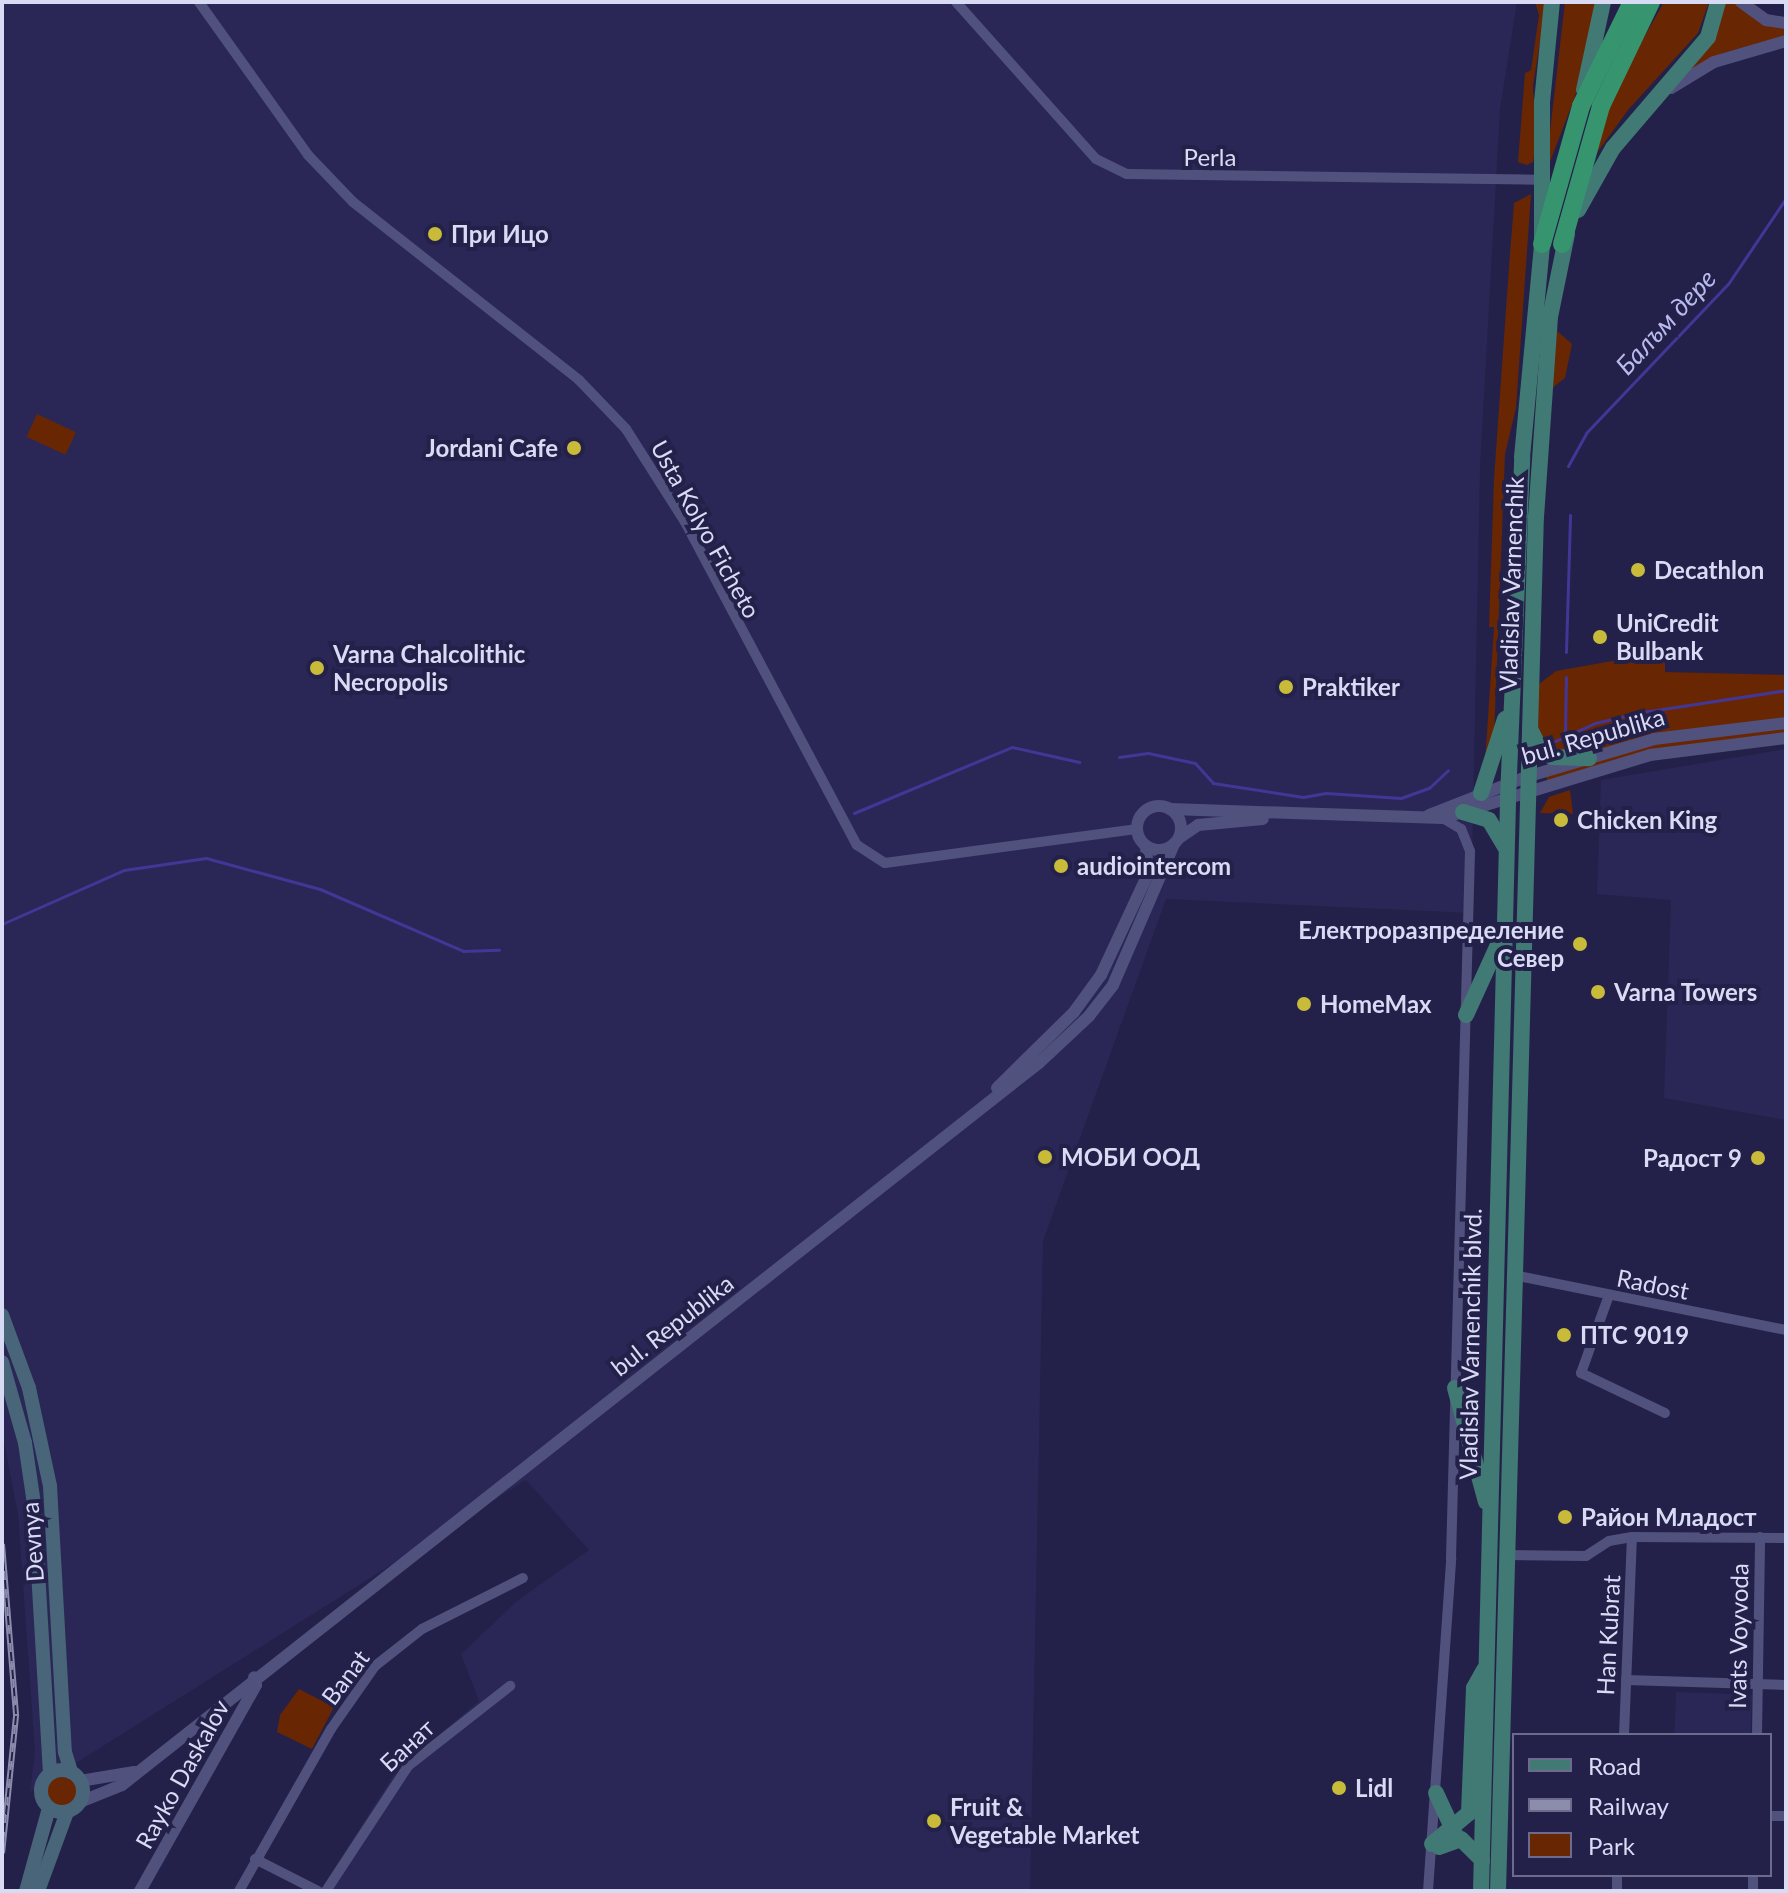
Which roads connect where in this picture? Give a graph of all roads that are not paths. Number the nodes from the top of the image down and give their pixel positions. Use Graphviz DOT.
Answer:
graph roads {
  1 [pos="199,2"];
  2 [pos="956,2"];
  3 [pos="1552,2"];
  4 [pos="1603,2"];
  5 [pos="1632,2"];
  6 [pos="1651,2"];
  7 [pos="1718,2"];
  8 [pos="1741,2"];
  9 [pos="1786,23"];
  10 [pos="1786,41"];
  11 [pos="1648,104"];
  12 [pos="1581,106"];
  13 [pos="1538,180"];
  14 [pos="1542,244"];
  15 [pos="1562,244"];
  16 [pos="1513,682"];
  17 [pos="1786,723"];
  18 [pos="1529,728"];
  19 [pos="1786,738"];
  20 [pos="1589,758"];
  21 [pos="1525,785"];
  22 [pos="1508,791"];
  23 [pos="1481,793"];
  24 [pos="1170,809"];
  25 [pos="1463,812"];
  26 [pos="1283,816"];
  27 [pos="1419,818"];
  28 [pos="1443,818"];
  29 [pos="1138,829"];
  30 [pos="1176,841"];
  31 [pos="1146,846"];
  32 [pos="1506,850"];
  33 [pos="1504,931"];
  34 [pos="1466,1015"];
  35 [pos="956,1126"];
  36 [pos="1513,1275"];
  37 [pos="1609,1295"];
  38 [pos="2,1315"];
  39 [pos="1786,1330"];
  40 [pos="2,1362"];
  41 [pos="1455,1388"];
  42 [pos="1665,1413"];
  43 [pos="1490,1515"];
  44 [pos="1632,1537"];
  45 [pos="1760,1537"];
  46 [pos="1786,1538"];
  47 [pos="1506,1555"];
  48 [pos="523,1578"];
  49 [pos="1486,1665"];
  50 [pos="254,1677"];
  51 [pos="1626,1680"];
  52 [pos="1758,1684"];
  53 [pos="1786,1685"];
  54 [pos="510,1686"];
  55 [pos="1624,1733"];
  56 [pos="1757,1733"];
  57 [pos="137,1772"];
  58 [pos="50,1774"];
  59 [pos="76,1777"];
  60 [pos="1436,1793"];
  61 [pos="80,1802"];
  62 [pos="49,1808"];
  63 [pos="67,1812"];
  64 [pos="1455,1834"];
  65 [pos="1432,1848"];
  66 [pos="255,1859"];
  67 [pos="1482,1860"];
  68 [pos="26,1891"];
  69 [pos="38,1891"];
  70 [pos="140,1891"];
  71 [pos="239,1891"];
  72 [pos="318,1891"];
  73 [pos="326,1891"];
  74 [pos="1428,1891"];
  75 [pos="1481,1891"];
  76 [pos="1498,1891"];
  1 -- 29 [label="street, Usta Kolyo Ficheto"];
  2 -- 13 [label="street, Perla"];
  3 -- 13 [label="main road, Vladislav Varnenchik"];
  4 -- 12 [label="main road"];
  5 -- 12 [label="highway"];
  6 -- 15 [label="highway"];
  7 -- 11 [label="main road, Vladislav Varnenchik"];
  8 -- 9 [label="street"];
  10 -- 11 [label="street"];
  11 -- 15 [label="main road, Vladislav Varnenchik"];
  12 -- 14 [label="highway"];
  13 -- 14 [label="main road, Vladislav Varnenchik"];
  14 -- 16 [label="main road, Vladislav Varnenchik"];
  15 -- 18 [label="main road, Vladislav Varnenchik"];
  16 -- 22 [label="main road, Vladislav Varnenchik"];
  16 -- 23 [label="main road"];
  17 -- 20 [label="street, bul. Republika"];
  18 -- 20 [label="main road"];
  18 -- 21 [label="main road, Vladislav Varnenchik"];
  19 -- 21 [label="street, bul. Republika"];
  20 -- 21 [label="street, bul. Republika"];
  21 -- 22 [label="street, bul. Republika"];
  21 -- 36 [label="main road, Vladislav Varnenchik"];
  22 -- 23 [label="street, bul. Republika"];
  22 -- 25 [label="street, bul. Republika"];
  22 -- 32 [label="main road, Vladislav Varnenchik blvd."];
  23 -- 27 [label="street, bul. Republika"];
  24 -- 26 [label="street, bul. Republika"];
  24 -- 29 [label="street"];
  24 -- 30 [label="street"];
  25 -- 28 [label="street, bul. Republika"];
  25 -- 32 [label="main road"];
  26 -- 27 [label="street, bul. Republika"];
  26 -- 30 [label="street, bul. Republika"];
  27 -- 28 [label="street, bul. Republika"];
  28 -- 34 [label="street"];
  29 -- 31 [label="street"];
  30 -- 31 [label="street"];
  30 -- 35 [label="street"];
  31 -- 35 [label="street, bul. Republika"];
  32 -- 33 [label="main road, Vladislav Varnenchik blvd."];
  33 -- 34 [label="main road"];
  33 -- 43 [label="main road, Vladislav Varnenchik blvd."];
  34 -- 41 [label="street"];
  35 -- 50 [label="street, bul. Republika"];
  36 -- 37 [label="street, Radost"];
  36 -- 47 [label="main road, Vladislav Varnenchik blvd."];
  37 -- 39 [label="street, Radost"];
  37 -- 42 [label="street"];
  38 -- 59 [label="main road, Devnya"];
  40 -- 58 [label="main road, Devnya"];
  41 -- 43 [label="main road"];
  41 -- 60 [label="street"];
  43 -- 49 [label="main road, Vladislav Varnenchik blvd."];
  44 -- 45 [label="street"];
  44 -- 47 [label="street"];
  44 -- 51 [label="street, Han Kubrat"];
  45 -- 46 [label="street"];
  45 -- 52 [label="street, Ivats Voyvoda"];
  47 -- 76 [label="main road, Vladislav Varnenchik blvd."];
  48 -- 66 [label="street, Banat"];
  49 -- 64 [label="main road"];
  49 -- 67 [label="main road, Vladislav Varnenchik blvd."];
  50 -- 57 [label="street, bul. Republika"];
  50 -- 70 [label="street, Rayko Daskalov"];
  51 -- 52 [label="street"];
  51 -- 55 [label="street, Han Kubrat"];
  52 -- 53 [label="street"];
  52 -- 56 [label="street, Ivats Voyvoda"];
  54 -- 73 [label="street, Банат"];
  57 -- 59 [label="street"];
  57 -- 61 [label="street, bul. Republika"];
  58 -- 59 [label="main road"];
  58 -- 62 [label="main road"];
  59 -- 61 [label="main road"];
  60 -- 64 [label="main road"];
  60 -- 65 [label="street"];
  61 -- 63 [label="main road"];
  62 -- 63 [label="main road"];
  62 -- 68 [label="main road"];
  63 -- 69 [label="main road"];
  64 -- 65 [label="main road"];
  64 -- 67 [label="main road"];
  65 -- 74 [label="street"];
  66 -- 71 [label="street"];
  66 -- 72 [label="street"];
  67 -- 75 [label="main road, Vladislav Varnenchik blvd."];
}
